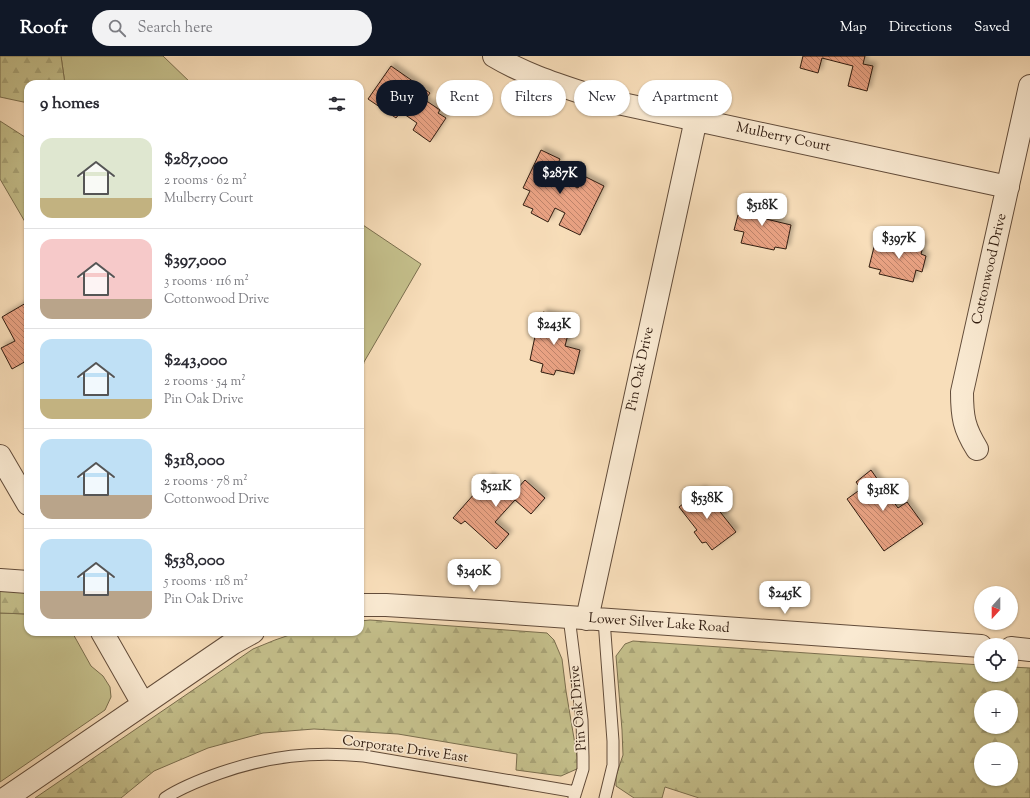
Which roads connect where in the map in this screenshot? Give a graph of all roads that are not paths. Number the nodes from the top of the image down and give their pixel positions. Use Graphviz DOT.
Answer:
graph roads {
  1 [pos="494,56"];
  2 [pos="1030,86"];
  3 [pos="696,119"];
  4 [pos="1008,187"];
  5 [pos="977,449"];
  6 [pos="0,456"];
  7 [pos="24,497"];
  8 [pos="0,580"];
  9 [pos="24,582"];
  10 [pos="364,605"];
  11 [pos="587,619"];
  12 [pos="104,636"];
  13 [pos="246,636"];
  14 [pos="974,646"];
  15 [pos="1018,649"];
  16 [pos="1030,650"];
  17 [pos="143,704"];
  18 [pos="575,795"];
  19 [pos="6,798"];
  20 [pos="164,798"];
  21 [pos="607,798"];
  1 -- 3 [label="street, Mulberry Court"];
  2 -- 4 [label="street, Cottonwood Drive"];
  3 -- 4 [label="street, Mulberry Court"];
  3 -- 11 [label="street, Pin Oak Drive"];
  4 -- 5 [label="street, Cottonwood Drive"];
  6 -- 7 [label="street"];
  8 -- 9 [label="street"];
  10 -- 11 [label="street, Lower Silver Lake Road"];
  11 -- 14 [label="street, Lower Silver Lake Road"];
  11 -- 18 [label="lane, Pin Oak Drive"];
  11 -- 21 [label="lane, Pin Oak Drive"];
  12 -- 17 [label="street"];
  13 -- 17 [label="street"];
  15 -- 16 [label="street"];
  17 -- 19 [label="street"];
  18 -- 20 [label="lane, Corporate Drive East"];
}
